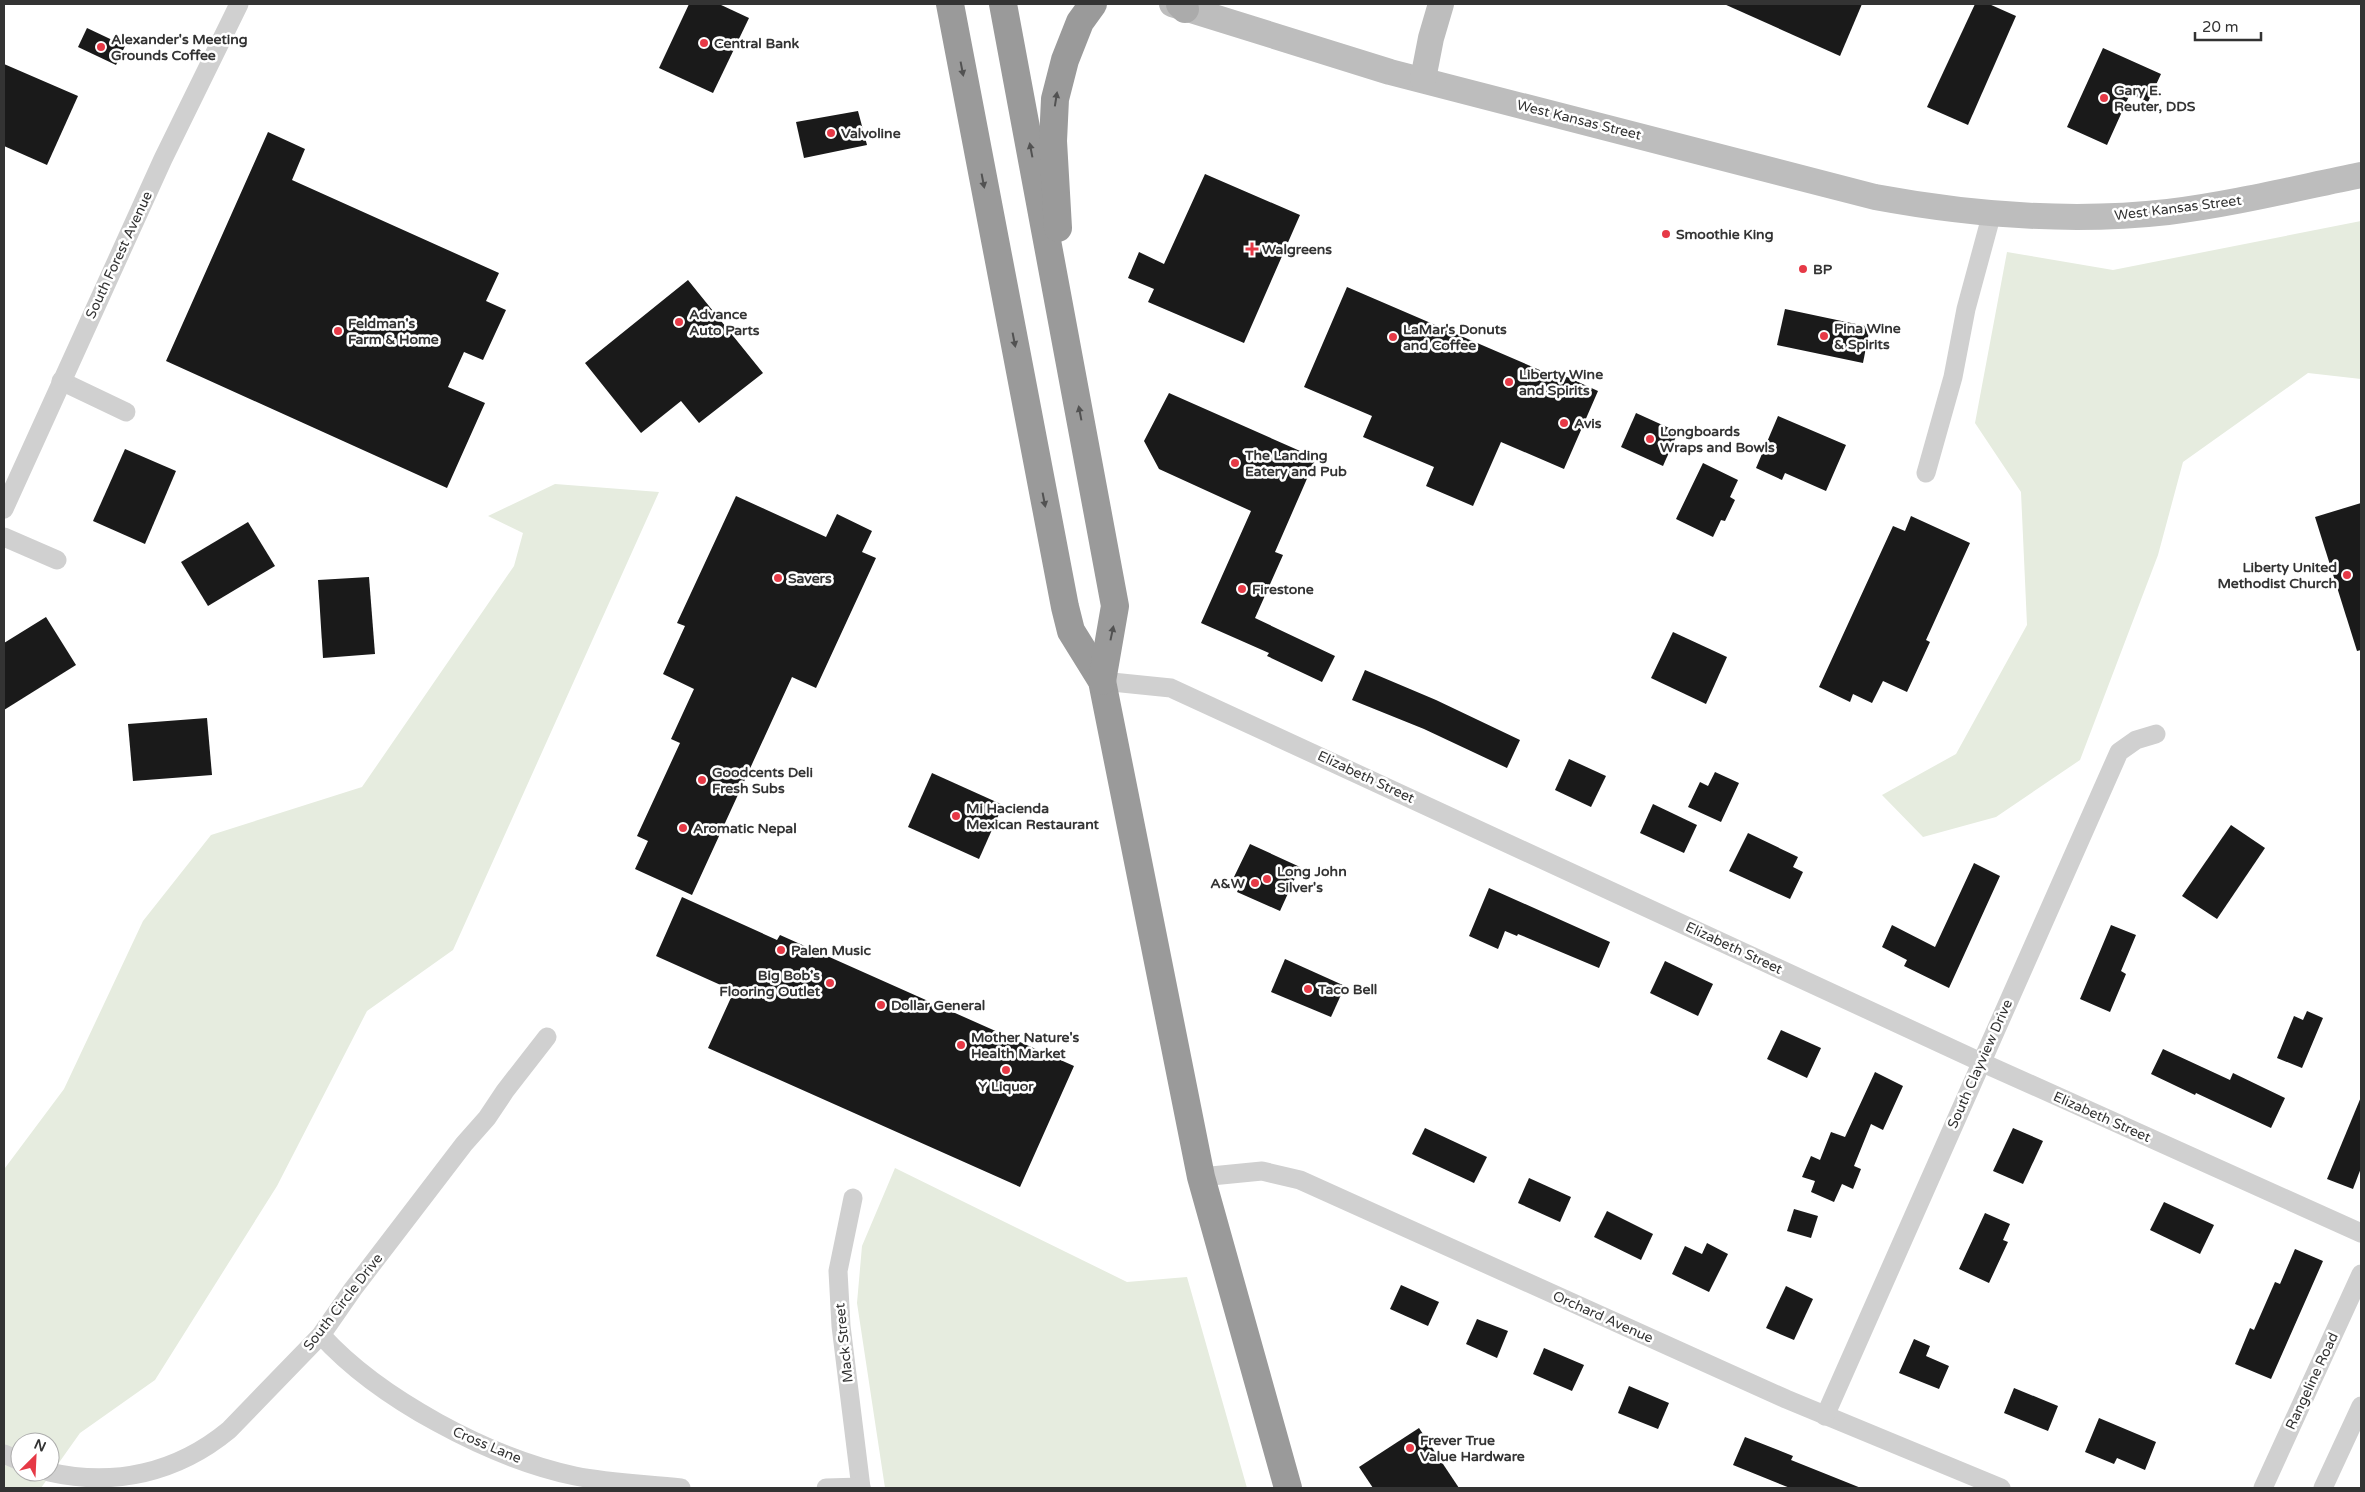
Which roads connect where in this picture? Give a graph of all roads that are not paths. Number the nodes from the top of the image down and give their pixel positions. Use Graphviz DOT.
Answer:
graph roads {
  1 [pos="239,4"];
  2 [pos="938,4"];
  3 [pos="950,4"];
  4 [pos="1003,4"];
  5 [pos="1093,4"];
  6 [pos="1441,4"];
  7 [pos="1179,5"];
  8 [pos="956,37"];
  9 [pos="1423,79"];
  10 [pos="2361,175"];
  11 [pos="1992,214"];
  12 [pos="1053,269"];
  13 [pos="61,381"];
  14 [pos="126,412"];
  15 [pos="1926,473"];
  16 [pos="4,509"];
  17 [pos="4,537"];
  18 [pos="57,560"];
  19 [pos="1102,681"];
  20 [pos="2156,734"];
  21 [pos="547,1037"];
  22 [pos="1981,1062"];
  23 [pos="1201,1177"];
  24 [pos="853,1198"];
  25 [pos="2361,1233"];
  26 [pos="2361,1274"];
  27 [pos="321,1335"];
  28 [pos="2361,1406"];
  29 [pos="1825,1416"];
  30 [pos="60,1474"];
  31 [pos="681,1488"];
  32 [pos="826,1488"];
  33 [pos="861,1488"];
  34 [pos="1288,1488"];
  35 [pos="2001,1488"];
  36 [pos="2263,1488"];
  37 [pos="2322,1488"];
  1 -- 13 [label="street, South Forest Avenue"];
  2 -- 8 [label="highway"];
  3 -- 8 [label="highway"];
  12 -- 4 [label="highway, one-way"];
  12 -- 5 [label="highway, one-way"];
  6 -- 9 [label="main road"];
  7 -- 9 [label="main road, West Kansas Street"];
  8 -- 19 [label="highway, one-way"];
  9 -- 11 [label="main road, West Kansas Street"];
  10 -- 11 [label="main road, West Kansas Street"];
  11 -- 15 [label="street"];
  19 -- 12 [label="highway, one-way"];
  13 -- 14 [label="street"];
  13 -- 16 [label="street, South Forest Avenue"];
  17 -- 18 [label="street"];
  19 -- 22 [label="street, Elizabeth Street"];
  19 -- 23 [label="highway"];
  20 -- 22 [label="street, South Clayview Drive"];
  21 -- 27 [label="street, South Circle Drive"];
  22 -- 25 [label="street, Elizabeth Street"];
  22 -- 29 [label="street, South Clayview Drive"];
  23 -- 29 [label="street, Orchard Avenue"];
  23 -- 34 [label="highway"];
  24 -- 33 [label="street, Mack Street"];
  26 -- 36 [label="street, Rangeline Road"];
  27 -- 30 [label="street, South Circle Drive"];
  27 -- 31 [label="street, Cross Lane"];
  28 -- 37 [label="street"];
  29 -- 35 [label="street, Orchard Avenue"];
  32 -- 33 [label="street"];
}
